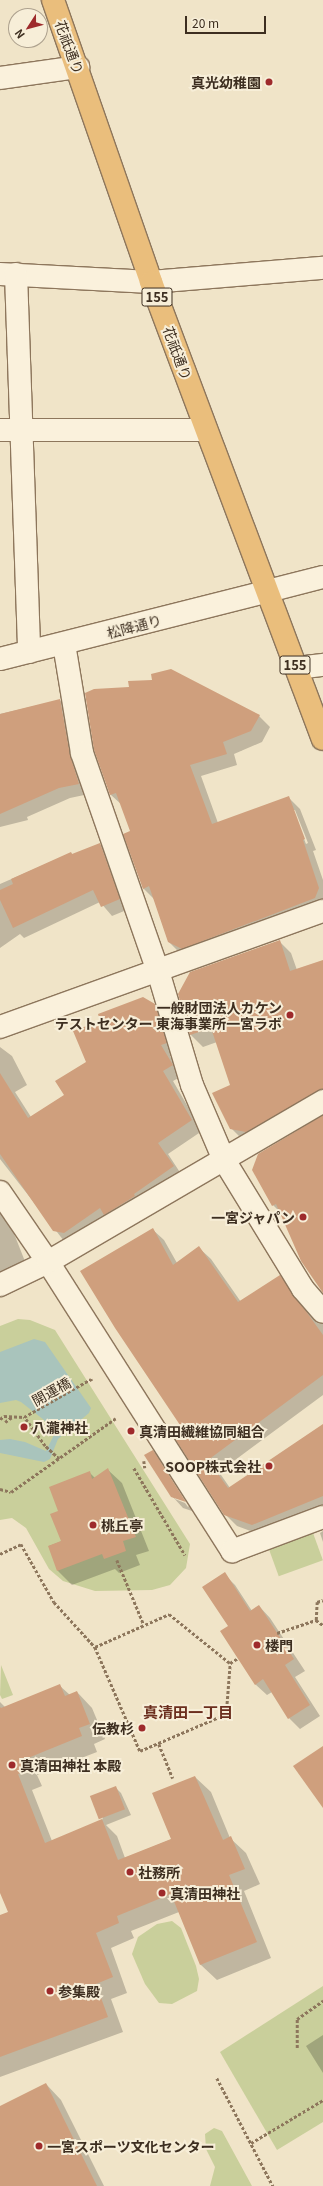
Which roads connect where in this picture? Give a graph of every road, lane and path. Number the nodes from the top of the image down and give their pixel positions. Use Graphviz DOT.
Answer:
graph roads {
  1 [pos="53,0"];
  2 [pos="78,67"];
  3 [pos="0,78"];
  4 [pos="323,268"];
  5 [pos="8,274"];
  6 [pos="151,282"];
  7 [pos="0,430"];
  8 [pos="22,430"];
  9 [pos="206,430"];
  10 [pos="323,577"];
  11 [pos="268,591"];
  12 [pos="64,644"];
  13 [pos="29,652"];
  14 [pos="0,659"];
  15 [pos="323,665"];
  16 [pos="297,668"];
  17 [pos="323,739"];
  18 [pos="323,912"];
  19 [pos="158,971"];
  20 [pos="0,1027"];
  21 [pos="323,1101"];
  22 [pos="224,1160"];
  23 [pos="0,1192"];
  24 [pos="48,1262"];
  25 [pos="0,1285"];
  26 [pos="323,1312"];
  27 [pos="81,1386"];
  28 [pos="13,1416"];
  29 [pos="24,1417"];
  30 [pos="116,1418"];
  31 [pos="0,1419"];
  32 [pos="5,1422"];
  33 [pos="59,1459"];
  34 [pos="134,1468"];
  35 [pos="0,1489"];
  36 [pos="323,1517"];
  37 [pos="0,1554"];
  38 [pos="185,1555"];
  39 [pos="116,1560"];
  40 [pos="323,1600"];
  41 [pos="316,1620"];
  42 [pos="144,1625"];
  43 [pos="323,1625"];
  44 [pos="277,1633"];
  45 [pos="95,1647"];
  46 [pos="238,1658"];
  47 [pos="230,1662"];
  48 [pos="159,1744"];
  49 [pos="173,1778"];
  50 [pos="323,2001"];
  51 [pos="297,2048"];
  52 [pos="217,2078"];
  53 [pos="323,2100"];
  54 [pos="251,2143"];
  55 [pos="273,2186"];
  1 -- 2 [label="highway, 花祇通り / 155"];
  2 -- 3 [label="street"];
  2 -- 6 [label="highway, 花祇通り / 155"];
  4 -- 6 [label="street"];
  5 -- 6 [label="street"];
  5 -- 8 [label="street"];
  6 -- 9 [label="highway, 花祇通り / 155"];
  7 -- 8 [label="street"];
  8 -- 9 [label="street"];
  8 -- 13 [label="street"];
  9 -- 11 [label="highway, 花祇通り / 155"];
  10 -- 11 [label="street, 松降通り"];
  11 -- 12 [label="street, 松降通り"];
  11 -- 16 [label="highway, 155"];
  12 -- 13 [label="street, 松降通り"];
  12 -- 19 [label="street"];
  13 -- 14 [label="street, 松降通り"];
  15 -- 16 [label="street"];
  16 -- 17 [label="highway, 155"];
  18 -- 19 [label="street"];
  19 -- 20 [label="street"];
  19 -- 22 [label="street"];
  21 -- 22 [label="street"];
  22 -- 24 [label="street"];
  22 -- 26 [label="street"];
  23 -- 24 [label="street"];
  24 -- 25 [label="street"];
  24 -- 36 [label="street"];
  27 -- 29 [label="path, 開運橋"];
  28 -- 29 [label="path"];
  28 -- 31 [label="path"];
  28 -- 32 [label="path"];
  29 -- 33 [label="path"];
  30 -- 33 [label="path"];
  33 -- 35 [label="path"];
  34 -- 38 [label="path"];
  37 -- 45 [label="path"];
  39 -- 42 [label="path"];
  40 -- 41 [label="path"];
  41 -- 43 [label="path"];
  41 -- 44 [label="path"];
  42 -- 45 [label="path"];
  42 -- 47 [label="path"];
  45 -- 48 [label="path"];
  46 -- 47 [label="path"];
  47 -- 48 [label="path"];
  48 -- 49 [label="path"];
  50 -- 51 [label="path"];
  52 -- 54 [label="path"];
  53 -- 54 [label="path"];
  54 -- 55 [label="path"];
}
